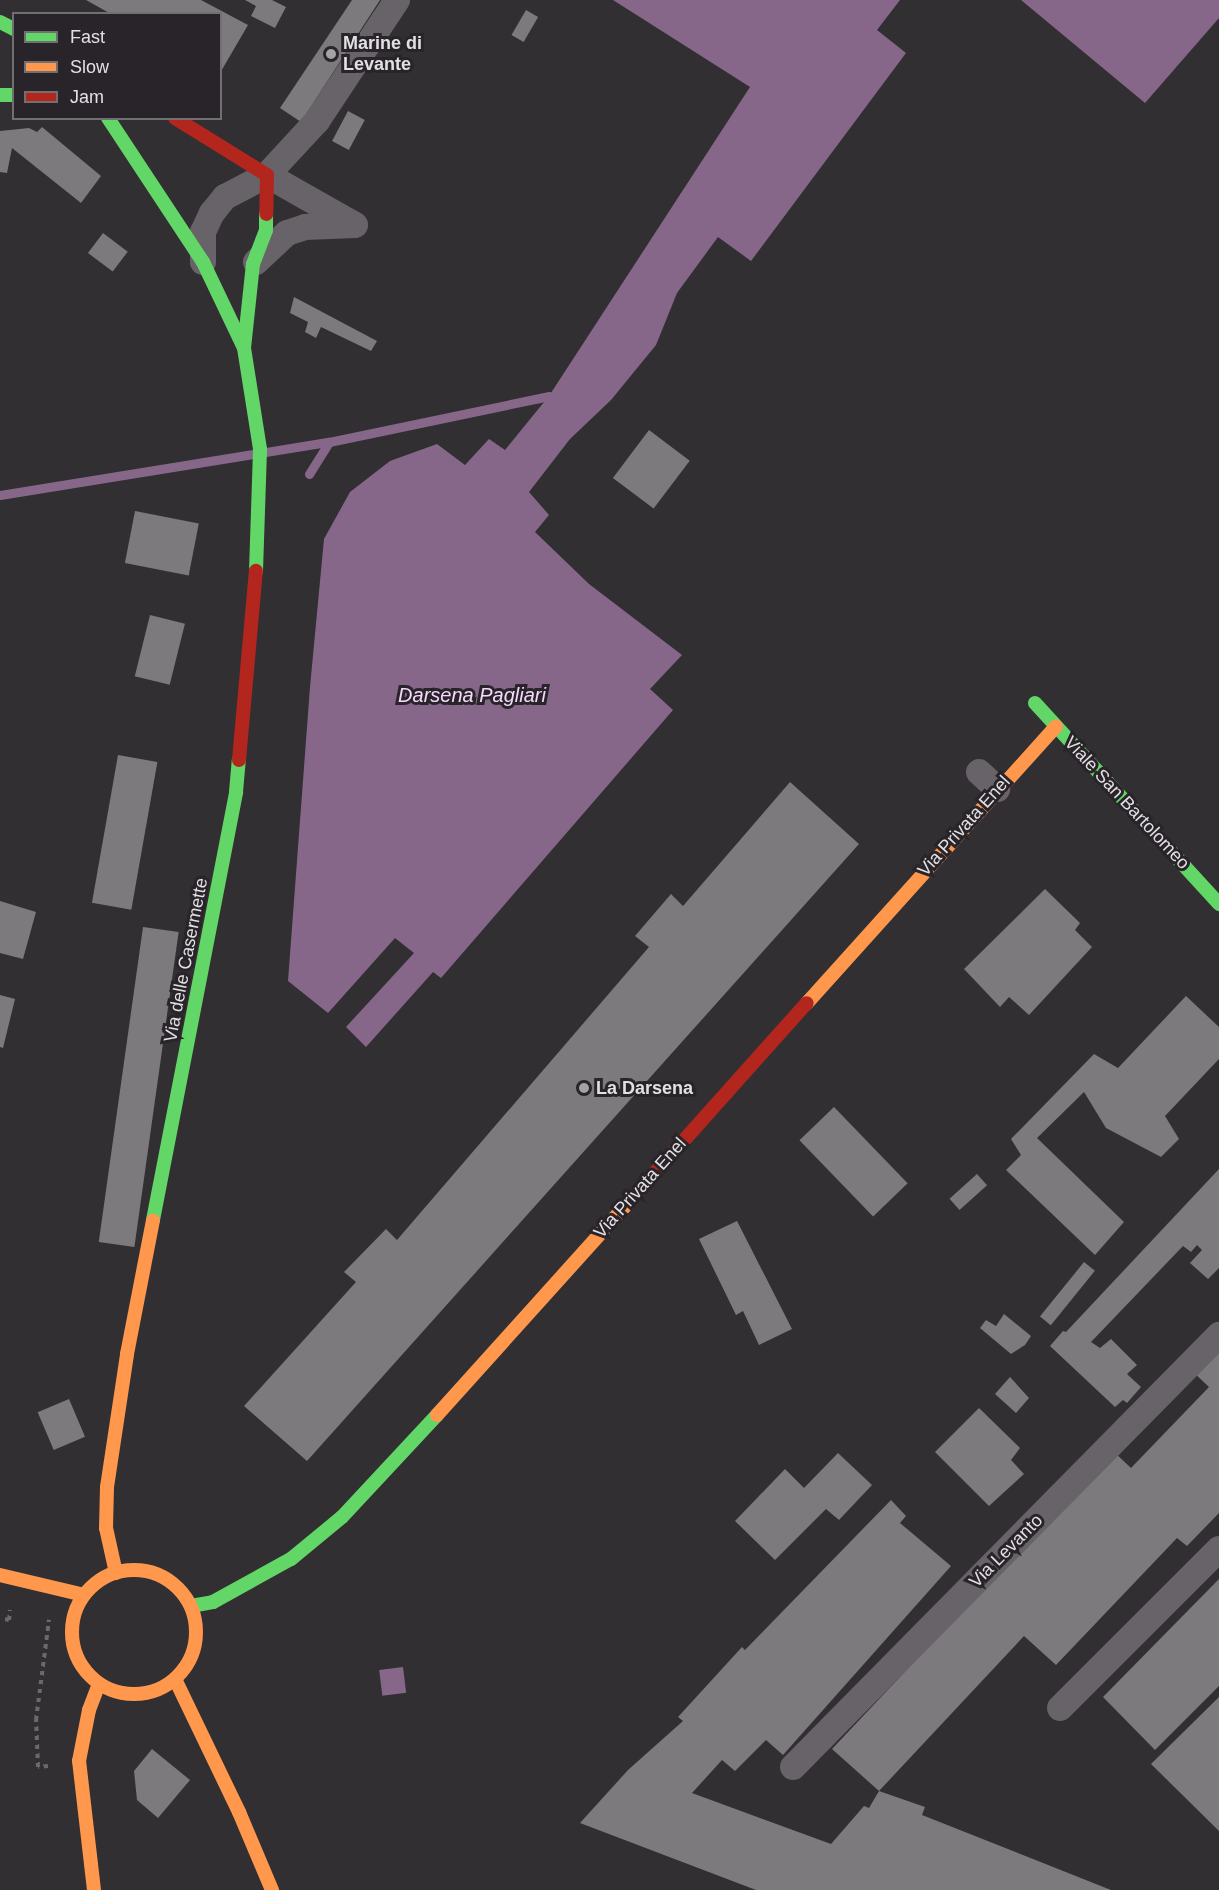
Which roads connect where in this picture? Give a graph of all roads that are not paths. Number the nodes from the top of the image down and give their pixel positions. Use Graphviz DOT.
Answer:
graph roads {
  1 [pos="397,0"];
  2 [pos="109,120"];
  3 [pos="178,120"];
  4 [pos="267,175"];
  5 [pos="203,262"];
  6 [pos="254,264"];
  7 [pos="244,348"];
  8 [pos="1035,704"];
  9 [pos="1056,726"];
  10 [pos="1219,904"];
  11 [pos="1219,1335"];
  12 [pos="1219,1549"];
  13 [pos="116,1573"];
  14 [pos="0,1575"];
  15 [pos="84,1595"];
  16 [pos="190,1606"];
  17 [pos="175,1679"];
  18 [pos="99,1684"];
  19 [pos="1060,1708"];
  20 [pos="793,1767"];
  21 [pos="94,1890"];
  22 [pos="272,1890"];
  1 -- 4 [label="street"];
  2 -- 5 [label="main road"];
  3 -- 4 [label="main road"];
  4 -- 5 [label="street"];
  4 -- 6 [label="main road"];
  4 -- 6 [label="street"];
  5 -- 7 [label="main road"];
  6 -- 7 [label="main road"];
  7 -- 13 [label="main road, Via delle Casermette"];
  8 -- 9 [label="main road, Viale San Bartolomeo"];
  9 -- 10 [label="main road, Viale San Bartolomeo"];
  9 -- 16 [label="main road, Via Privata Enel"];
  11 -- 20 [label="street, Via Levanto"];
  12 -- 19 [label="street"];
  13 -- 15 [label="main road"];
  13 -- 16 [label="main road"];
  14 -- 15 [label="main road"];
  15 -- 18 [label="main road"];
  16 -- 17 [label="main road"];
  17 -- 18 [label="main road"];
  17 -- 22 [label="main road"];
  18 -- 21 [label="main road"];
}
